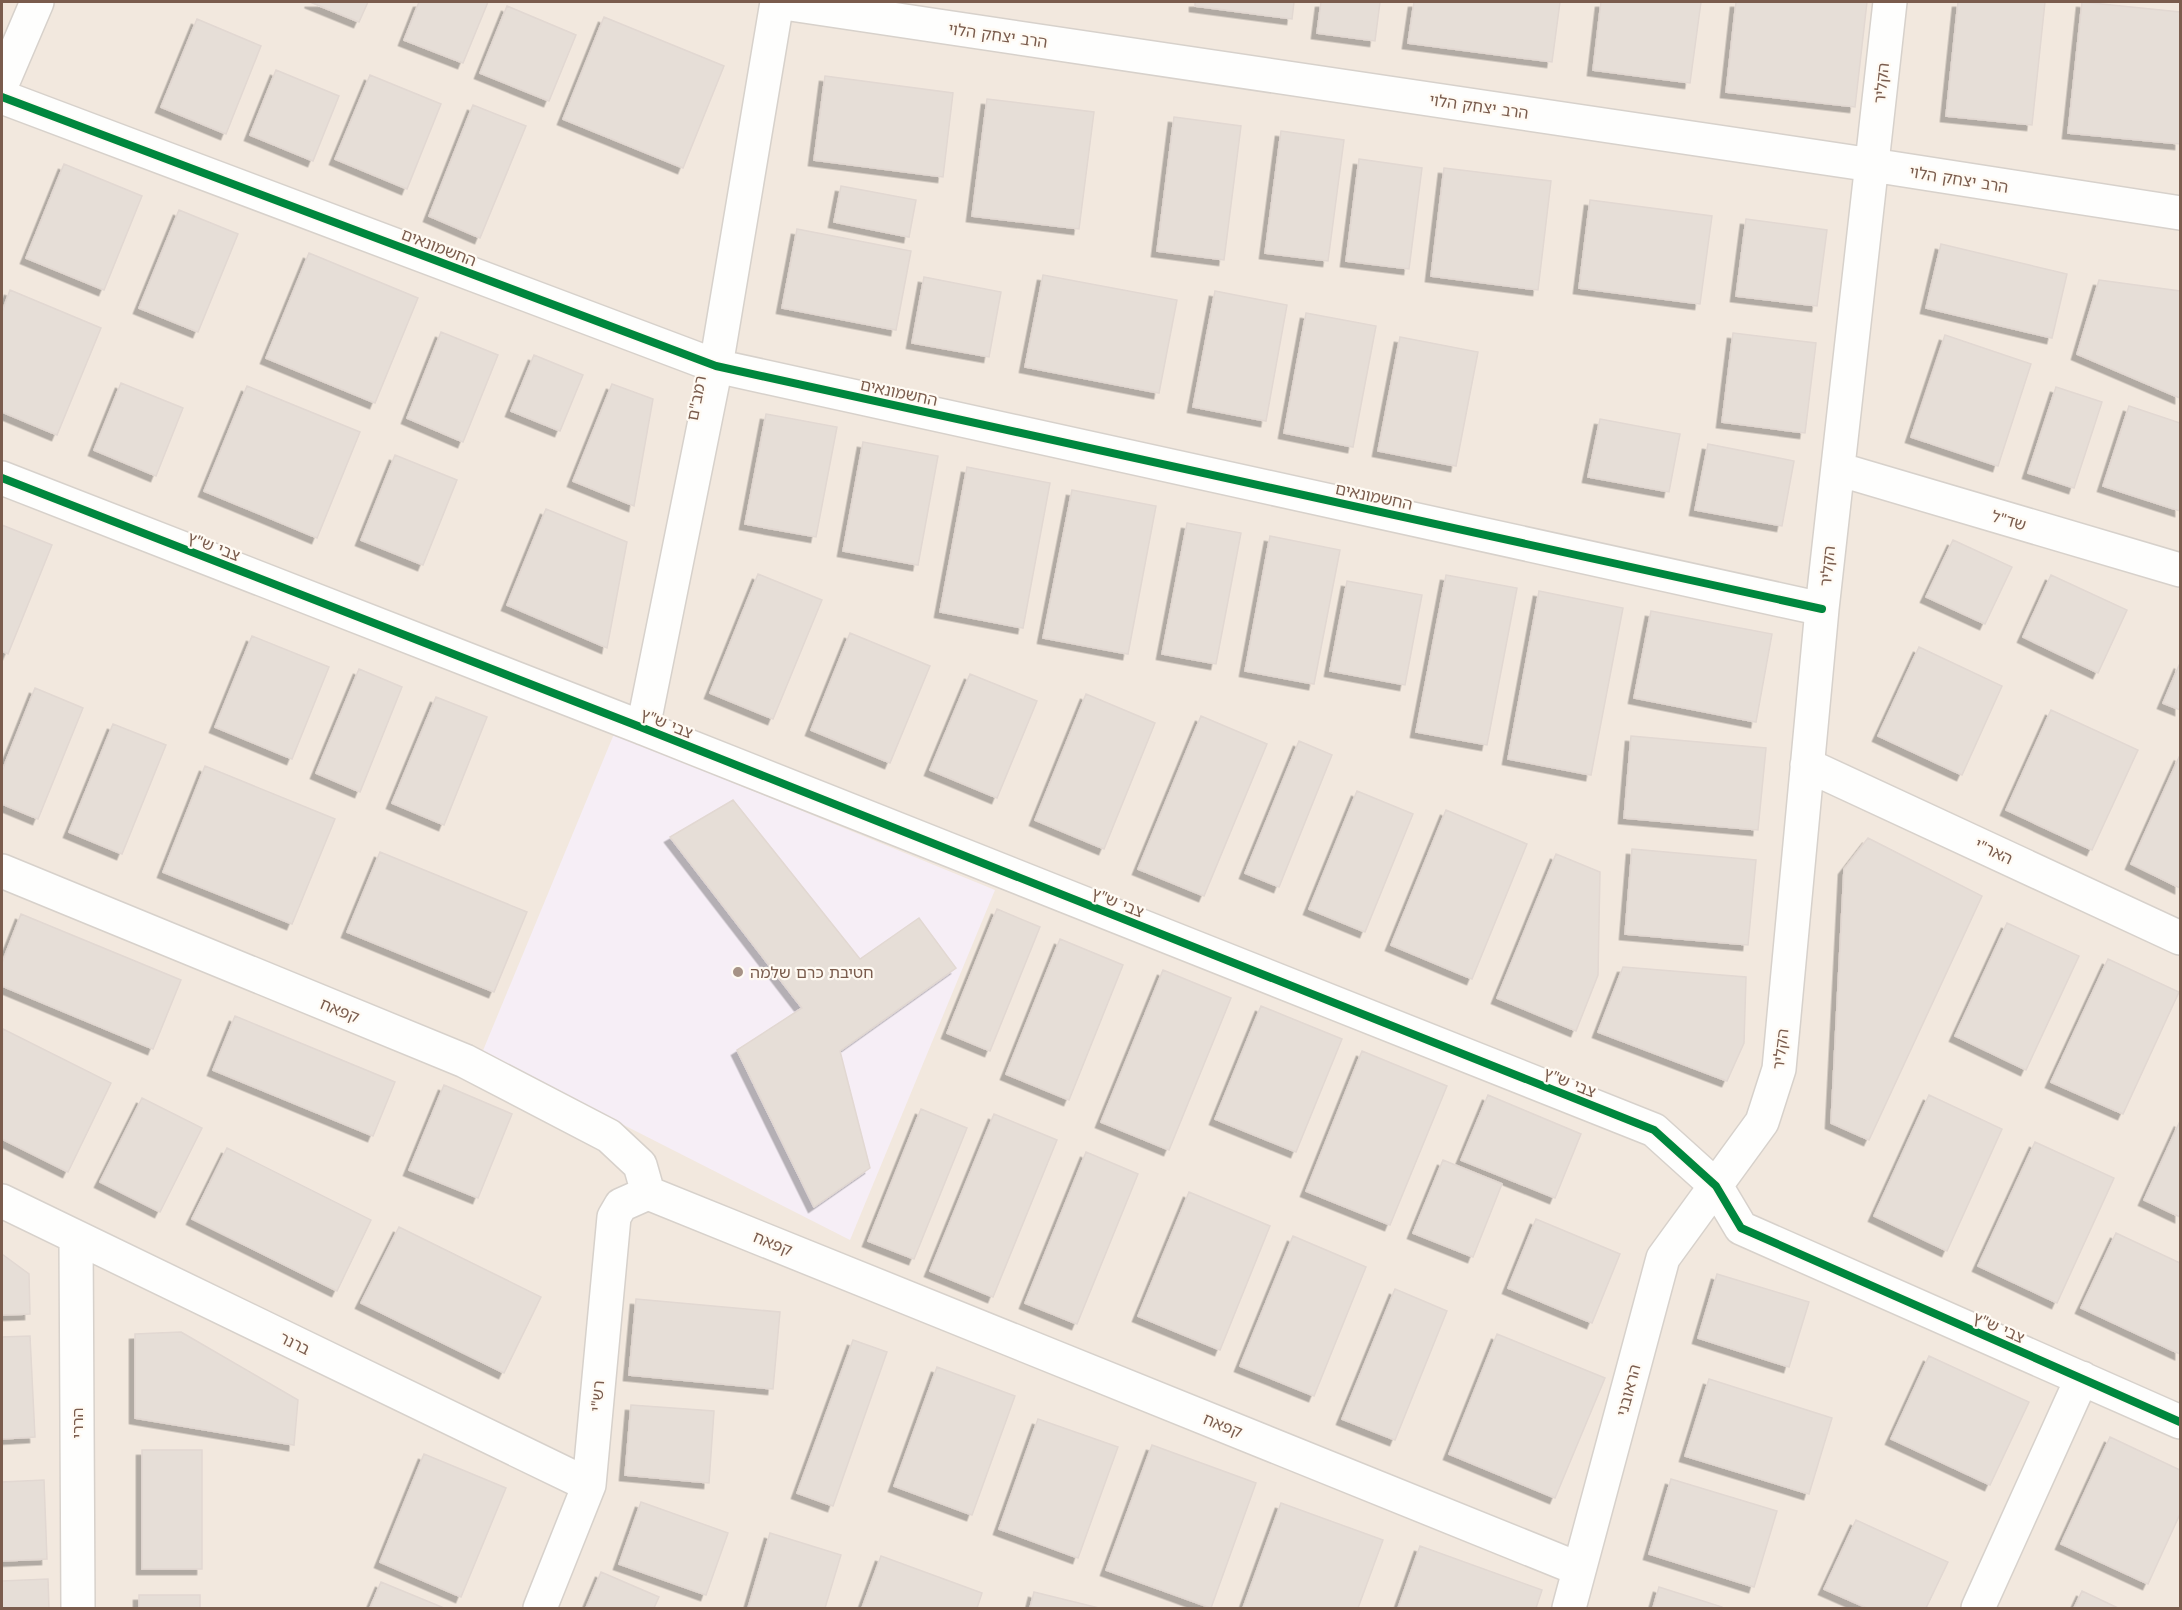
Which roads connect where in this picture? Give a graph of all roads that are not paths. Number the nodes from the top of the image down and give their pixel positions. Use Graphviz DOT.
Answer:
graph roads {
  1 [pos="37,2"];
  2 [pos="777,2"];
  3 [pos="1890,2"];
  4 [pos="2,84"];
  5 [pos="2,97"];
  6 [pos="1872,165"];
  7 [pos="2181,213"];
  8 [pos="716,366"];
  9 [pos="1838,470"];
  10 [pos="2,478"];
  11 [pos="2181,570"];
  12 [pos="1822,609"];
  13 [pos="644,728"];
  14 [pos="1807,765"];
  15 [pos="2,871"];
  16 [pos="2181,938"];
  17 [pos="1716,1186"];
  18 [pos="648,1193"];
  19 [pos="2,1201"];
  20 [pos="76,1237"];
  21 [pos="2082,1378"];
  22 [pos="2181,1422"];
  23 [pos="589,1485"];
  24 [pos="1579,1569"];
  25 [pos="78,1608"];
  26 [pos="540,1608"];
  27 [pos="1569,1608"];
  28 [pos="1978,1608"];
  1 -- 4 [label="street"];
  2 -- 6 [label="street, הרב יצחק הלוי"];
  2 -- 8 [label="street, רמב\"ם"];
  3 -- 6 [label="street, הקליר"];
  5 -- 8 [label="street, החשמונאים"];
  6 -- 7 [label="street, הרב יצחק הלוי"];
  6 -- 9 [label="street, הקליר"];
  8 -- 12 [label="street, החשמונאים"];
  8 -- 13 [label="street, רמב\"ם"];
  9 -- 11 [label="street, שד\"ל"];
  9 -- 12 [label="street, הקליר"];
  10 -- 13 [label="street, צבי ש\"ץ"];
  12 -- 14 [label="street, הקליר"];
  13 -- 17 [label="street, צבי ש\"ץ"];
  14 -- 16 [label="street, האר\"י"];
  14 -- 17 [label="street, הקליר"];
  15 -- 18 [label="street, קפאח"];
  17 -- 21 [label="street, צבי ש\"ץ"];
  17 -- 24 [label="street, הראובני"];
  18 -- 23 [label="street, רש\"י"];
  18 -- 24 [label="street, קפאח"];
  19 -- 20 [label="street, ברנר"];
  20 -- 23 [label="street, ברנר"];
  20 -- 25 [label="street, הררי"];
  21 -- 22 [label="street, צבי ש\"ץ"];
  21 -- 28 [label="street"];
  23 -- 26 [label="street, רש\"י"];
  24 -- 27 [label="street, הראובני"];
}
